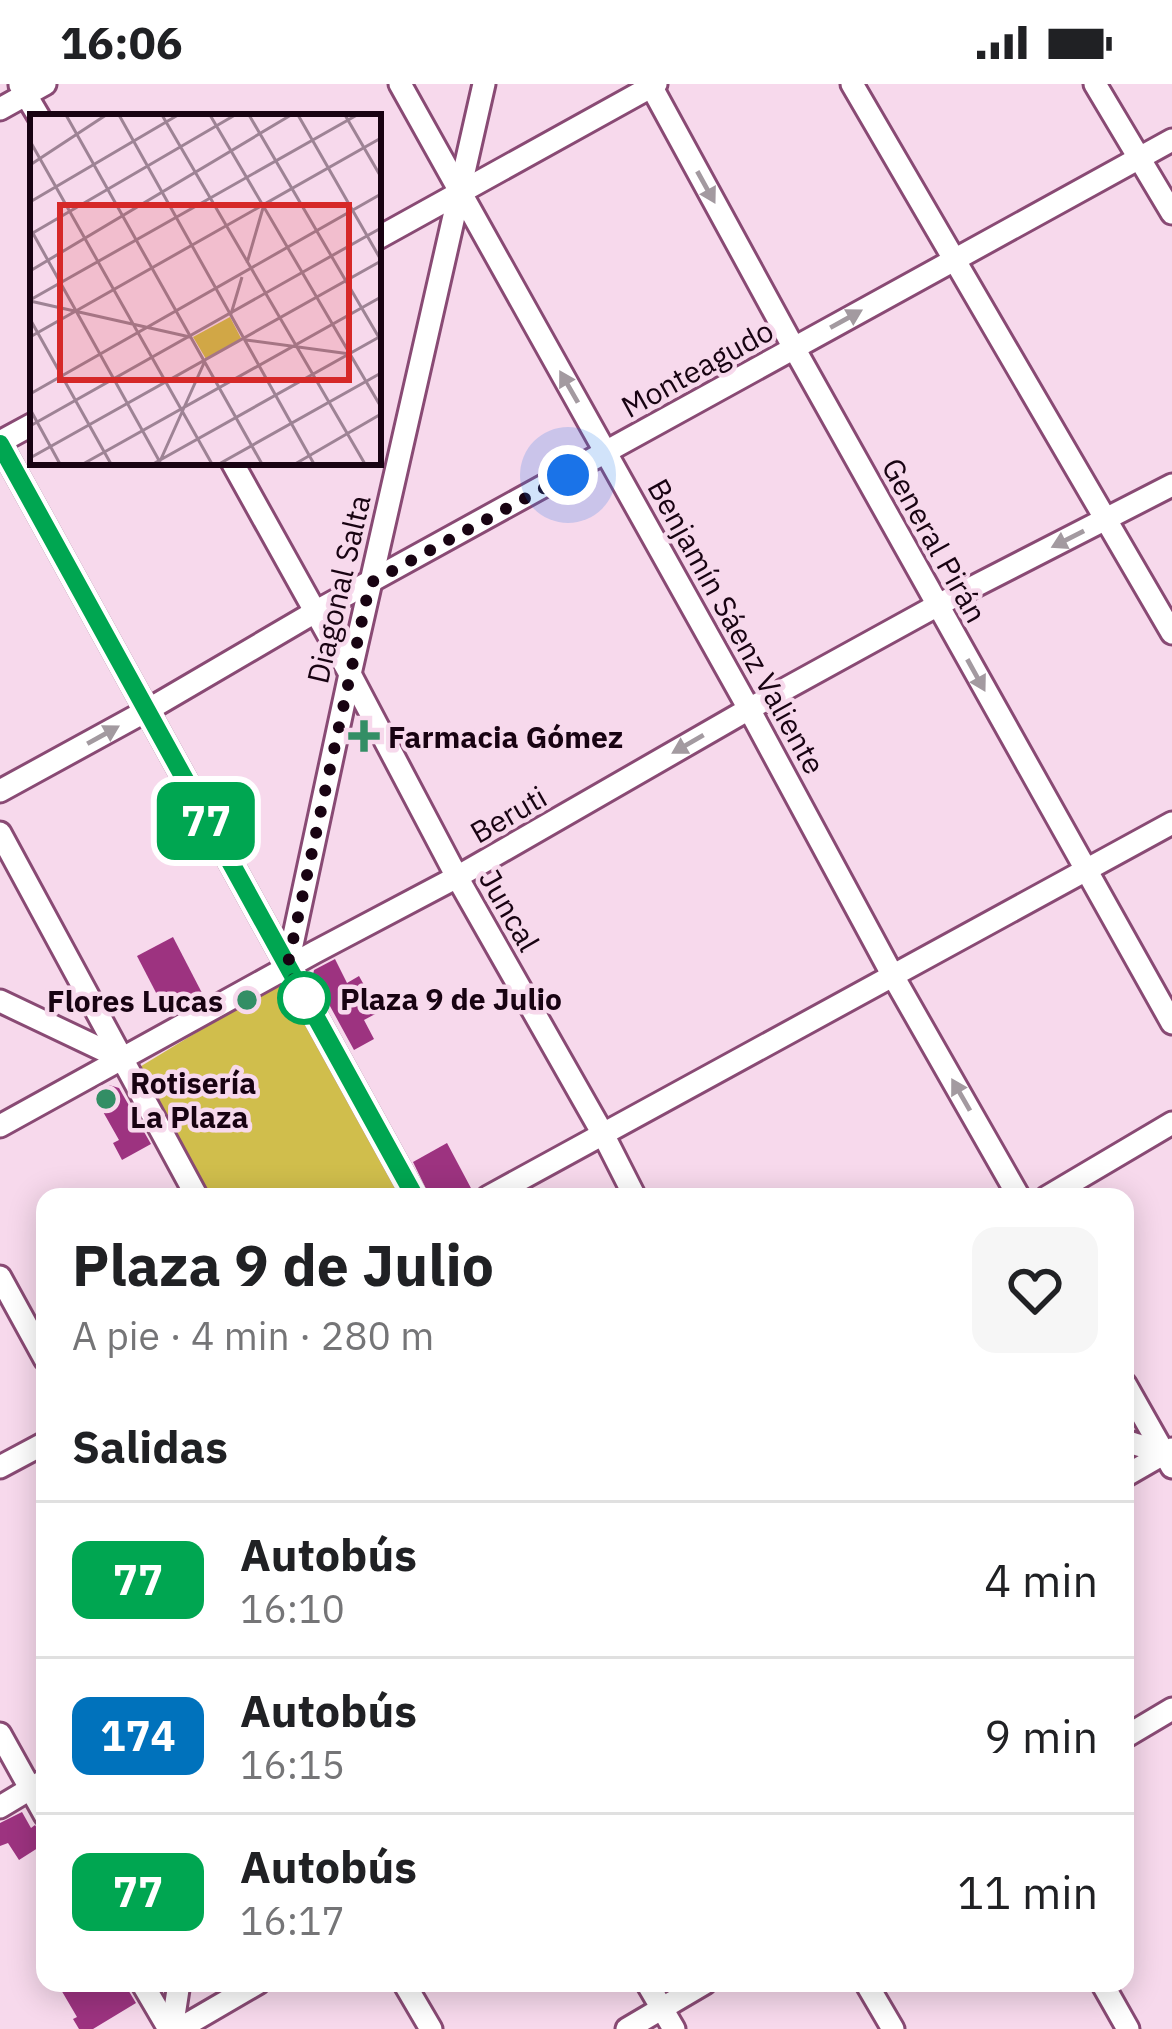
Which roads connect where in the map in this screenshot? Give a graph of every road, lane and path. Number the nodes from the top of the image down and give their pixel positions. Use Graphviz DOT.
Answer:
graph roads {
  1 [pos="400,84"];
  2 [pos="484,84"];
  3 [pos="852,84"];
  4 [pos="1095,84"];
  5 [pos="652,85"];
  6 [pos="30,88"];
  7 [pos="0,109"];
  8 [pos="1172,140"];
  9 [pos="1138,158"];
  10 [pos="460,194"];
  11 [pos="1172,212"];
  12 [pos="381,236"];
  13 [pos="954,259"];
  14 [pos="794,349"];
  15 [pos="30,426"];
  16 [pos="0,443"];
  17 [pos="607,453"];
  18 [pos="234,465"];
  19 [pos="1172,485"];
  20 [pos="1106,520"];
  21 [pos="370,583"];
  22 [pos="938,605"];
  23 [pos="315,612"];
  24 [pos="1172,633"];
  25 [pos="350,674"];
  26 [pos="749,709"];
  27 [pos="146,712"];
  28 [pos="0,790"];
  29 [pos="1172,823"];
  30 [pos="0,832"];
  31 [pos="1085,870"];
  32 [pos="457,878"];
  33 [pos="287,968"];
  34 [pos="893,976"];
  35 [pos="0,1000"];
  36 [pos="1172,1023"];
  37 [pos="120,1058"];
  38 [pos="1172,1123"];
  39 [pos="0,1126"];
  40 [pos="603,1134"];
  41 [pos="192,1188"];
  42 [pos="410,1188"];
  43 [pos="504,1188"];
  44 [pos="630,1188"];
  45 [pos="1014,1188"];
  46 [pos="1062,1188"];
  47 [pos="0,1276"];
  48 [pos="36,1342"];
  49 [pos="1134,1399"];
  50 [pos="1134,1444"];
  51 [pos="36,1448"];
  52 [pos="1169,1456"];
  53 [pos="0,1467"];
  54 [pos="1134,1472"];
  55 [pos="1172,1709"];
  56 [pos="1134,1732"];
  57 [pos="0,1734"];
  58 [pos="36,1783"];
  59 [pos="36,1785"];
  60 [pos="0,1807"];
  61 [pos="148,1992"];
  62 [pos="178,1992"];
  63 [pos="242,1992"];
  64 [pos="409,1992"];
  65 [pos="652,1992"];
  66 [pos="690,1992"];
  67 [pos="871,1992"];
  68 [pos="1107,1992"];
  69 [pos="662,2008"];
  70 [pos="174,2029"];
  71 [pos="431,2029"];
  72 [pos="627,2029"];
  73 [pos="674,2029"];
  74 [pos="893,2029"];
  75 [pos="1128,2029"];
  1 -- 10 [label="street, Benjamín Sáenz Valiente"];
  2 -- 10 [label="street, Diagonal Salta"];
  3 -- 13 [label="street"];
  4 -- 9 [label="street"];
  5 -- 10 [label="street"];
  5 -- 14 [label="street, General Pirán, one-way"];
  6 -- 7 [label="street"];
  8 -- 9 [label="street, Monteagudo"];
  9 -- 11 [label="street"];
  9 -- 13 [label="street, Monteagudo"];
  10 -- 12 [label="street"];
  17 -- 10 [label="street, Benjamín Sáenz Valiente, one-way"];
  10 -- 21 [label="street, Diagonal Salta"];
  14 -- 13 [label="street, Monteagudo, one-way"];
  13 -- 20 [label="street"];
  14 -- 17 [label="street, Monteagudo"];
  14 -- 22 [label="street, General Pirán"];
  15 -- 16 [label="street"];
  16 -- 27 [label="street"];
  17 -- 21 [label="street, Monteagudo"];
  17 -- 26 [label="street, Benjamín Sáenz Valiente"];
  18 -- 23 [label="street, Juncal"];
  19 -- 20 [label="street, Beruti"];
  20 -- 22 [label="street, Beruti, one-way"];
  20 -- 24 [label="street"];
  21 -- 23 [label="street, Monteagudo"];
  21 -- 25 [label="street, Diagonal Salta"];
  22 -- 26 [label="street, Beruti"];
  22 -- 31 [label="street, General Pirán, one-way"];
  23 -- 25 [label="street, Juncal"];
  23 -- 27 [label="street, Monteagudo"];
  25 -- 32 [label="street, Juncal"];
  25 -- 33 [label="street, Diagonal Salta"];
  26 -- 32 [label="street, Beruti, one-way"];
  26 -- 34 [label="street, Benjamín Sáenz Valiente"];
  28 -- 27 [label="street, Monteagudo, one-way"];
  27 -- 33 [label="street"];
  29 -- 31 [label="street"];
  30 -- 37 [label="street"];
  31 -- 34 [label="street"];
  31 -- 36 [label="street, General Pirán"];
  32 -- 33 [label="street, Beruti"];
  32 -- 40 [label="street, Juncal"];
  33 -- 37 [label="street, Beruti"];
  33 -- 42 [label="street"];
  34 -- 40 [label="street"];
  45 -- 34 [label="street, Benjamín Sáenz Valiente, one-way"];
  35 -- 37 [label="street"];
  37 -- 39 [label="street, Beruti"];
  37 -- 41 [label="street"];
  38 -- 46 [label="street"];
  40 -- 43 [label="street"];
  40 -- 44 [label="street, Juncal"];
  47 -- 48 [label="street"];
  49 -- 52 [label="street"];
  50 -- 52 [label="street"];
  51 -- 53 [label="street"];
  52 -- 54 [label="street"];
  55 -- 56 [label="street"];
  57 -- 58 [label="street"];
  59 -- 60 [label="street"];
  61 -- 70 [label="street"];
  62 -- 70 [label="street"];
  63 -- 70 [label="street"];
  64 -- 71 [label="street"];
  65 -- 69 [label="street"];
  66 -- 69 [label="street"];
  67 -- 74 [label="street"];
  68 -- 75 [label="street"];
  69 -- 72 [label="street"];
  69 -- 73 [label="street"];
}
